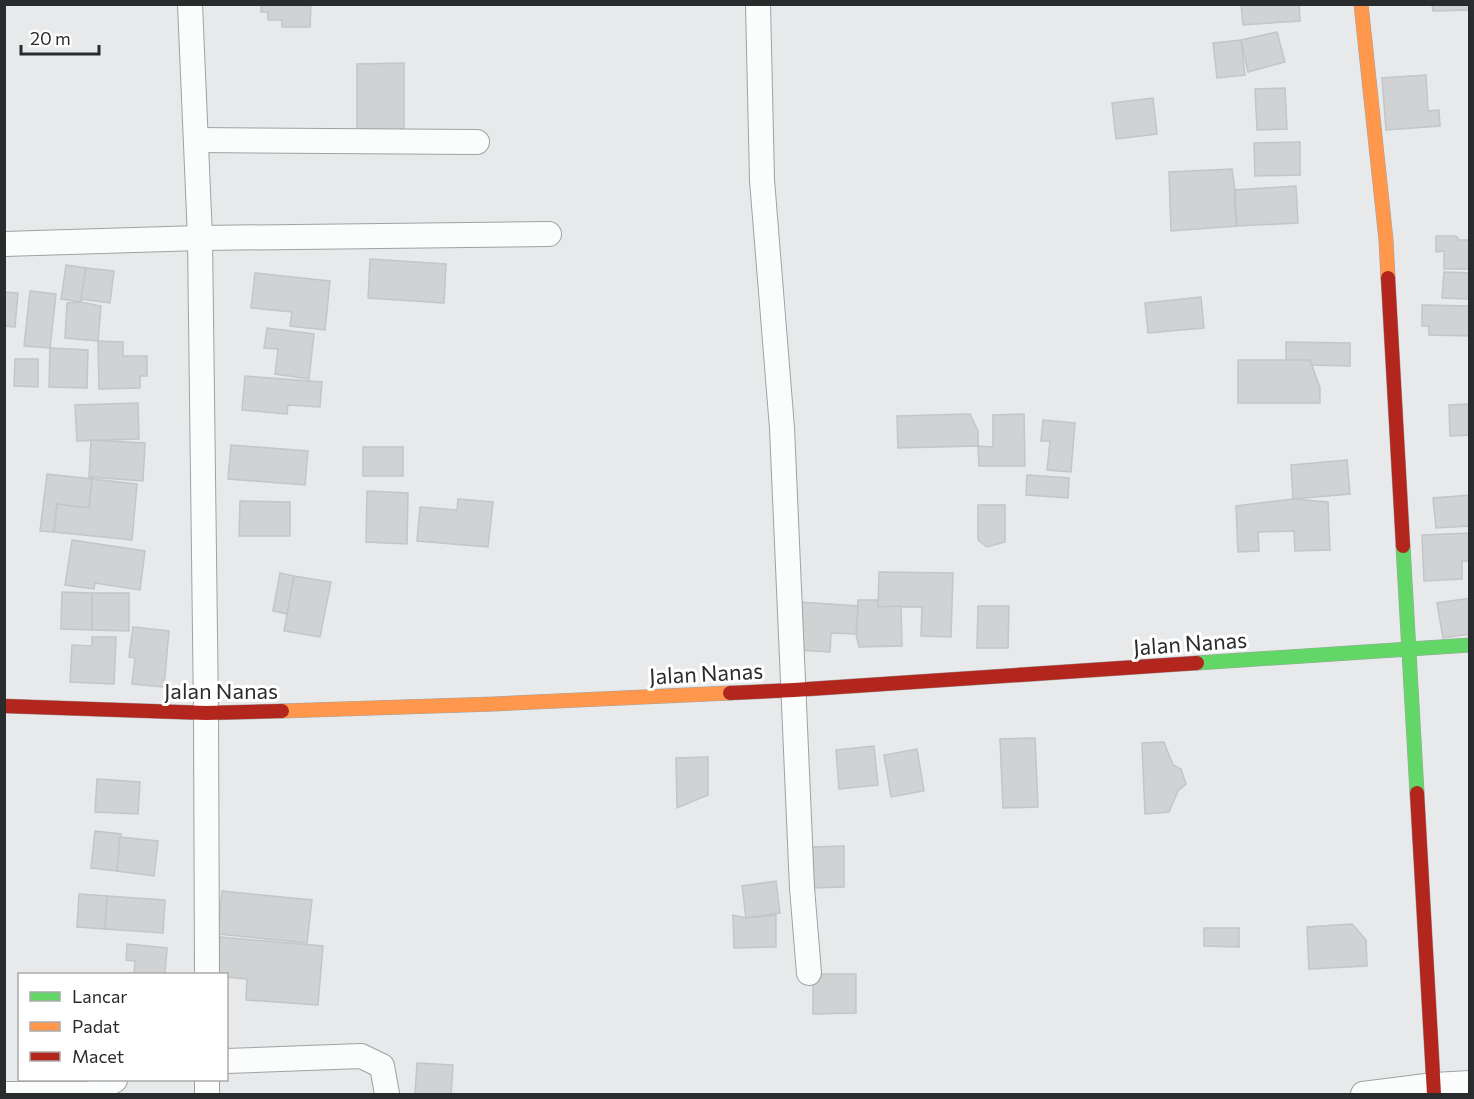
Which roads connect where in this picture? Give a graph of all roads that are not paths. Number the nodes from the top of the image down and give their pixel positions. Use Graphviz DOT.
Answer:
graph roads {
  1 [pos="190,4"];
  2 [pos="758,4"];
  3 [pos="1361,4"];
  4 [pos="196,140"];
  5 [pos="477,142"];
  6 [pos="549,234"];
  7 [pos="200,238"];
  8 [pos="4,244"];
  9 [pos="1470,645"];
  10 [pos="1408,649"];
  11 [pos="794,690"];
  12 [pos="4,706"];
  13 [pos="206,713"];
  14 [pos="207,973"];
  15 [pos="809,973"];
  16 [pos="228,1060"];
  17 [pos="113,1081"];
  18 [pos="1470,1083"];
  19 [pos="1434,1090"];
  20 [pos="4,1094"];
  21 [pos="96,1094"];
  22 [pos="387,1095"];
  23 [pos="1363,1095"];
  1 -- 4 [label="street"];
  2 -- 11 [label="street"];
  3 -- 10 [label="street"];
  4 -- 5 [label="street"];
  4 -- 7 [label="street"];
  6 -- 7 [label="street"];
  7 -- 8 [label="street"];
  7 -- 13 [label="street"];
  9 -- 10 [label="street, Jalan Nanas"];
  10 -- 11 [label="street, Jalan Nanas"];
  10 -- 19 [label="street"];
  11 -- 13 [label="street, Jalan Nanas"];
  11 -- 15 [label="street"];
  12 -- 13 [label="street, Jalan Nanas"];
  13 -- 14 [label="street"];
  16 -- 22 [label="street"];
  17 -- 21 [label="street"];
  18 -- 19 [label="street"];
  19 -- 23 [label="street"];
  20 -- 21 [label="street"];
}
